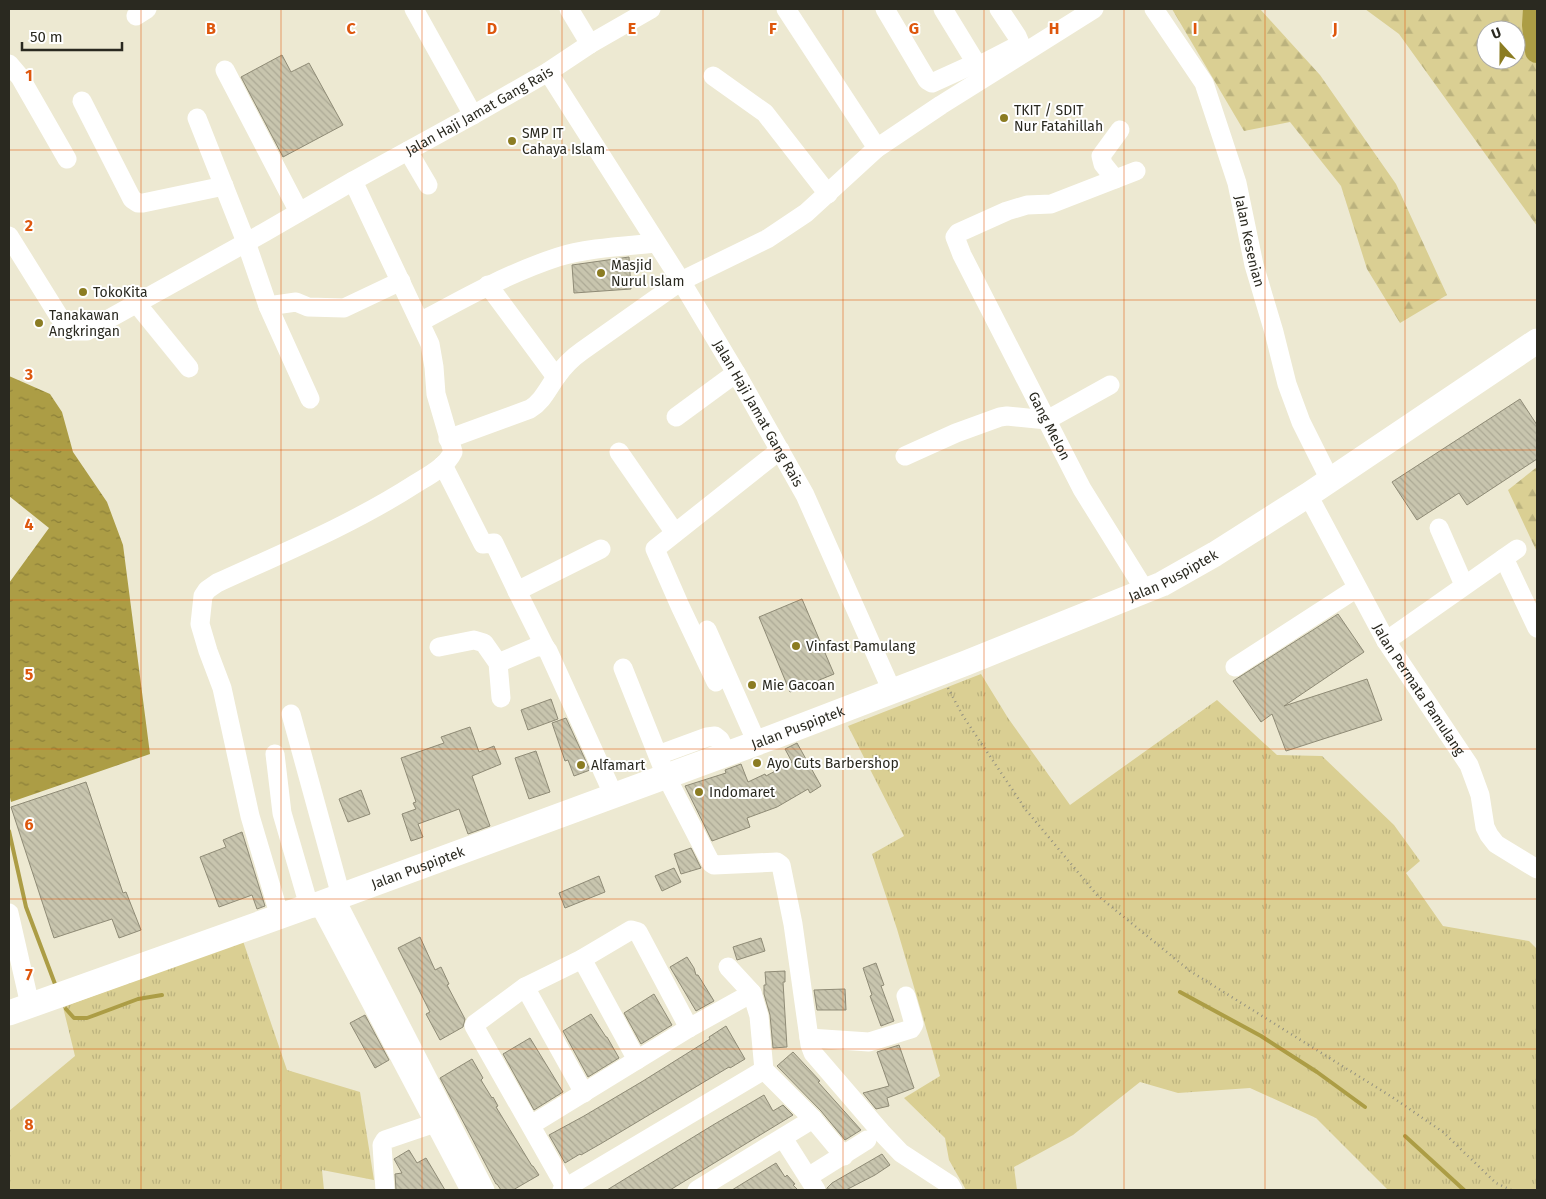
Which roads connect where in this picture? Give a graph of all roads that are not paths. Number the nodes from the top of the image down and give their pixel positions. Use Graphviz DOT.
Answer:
graph roads {
  1 [pos="414,9"];
  2 [pos="569,9"];
  3 [pos="651,9"];
  4 [pos="786,9"];
  5 [pos="885,9"];
  6 [pos="943,9"];
  7 [pos="999,9"];
  8 [pos="1154,9"];
  9 [pos="1085,11"];
  10 [pos="590,44"];
  11 [pos="976,63"];
  12 [pos="224,70"];
  13 [pos="548,72"];
  14 [pos="954,74"];
  15 [pos="12,75"];
  16 [pos="713,76"];
  17 [pos="964,90"];
  18 [pos="82,101"];
  19 [pos="474,115"];
  20 [pos="197,118"];
  21 [pos="1120,130"];
  22 [pos="877,148"];
  23 [pos="408,151"];
  24 [pos="67,159"];
  25 [pos="1136,172"];
  26 [pos="1115,180"];
  27 [pos="353,181"];
  28 [pos="428,185"];
  29 [pos="224,186"];
  30 [pos="828,194"];
  31 [pos="299,212"];
  32 [pos="9,236"];
  33 [pos="246,242"];
  34 [pos="656,243"];
  35 [pos="401,281"];
  36 [pos="681,281"];
  37 [pos="488,285"];
  38 [pos="137,304"];
  39 [pos="268,306"];
  40 [pos="420,322"];
  41 [pos="1537,341"];
  42 [pos="189,368"];
  43 [pos="736,373"];
  44 [pos="556,376"];
  45 [pos="1110,385"];
  46 [pos="310,399"];
  47 [pos="676,417"];
  48 [pos="1047,420"];
  49 [pos="448,439"];
  50 [pos="780,450"];
  51 [pos="619,452"];
  52 [pos="905,456"];
  53 [pos="443,465"];
  54 [pos="1330,480"];
  55 [pos="1308,495"];
  56 [pos="1439,528"];
  57 [pos="675,533"];
  58 [pos="601,549"];
  59 [pos="1464,585"];
  60 [pos="1357,588"];
  61 [pos="516,590"];
  62 [pos="1146,592"];
  63 [pos="1537,628"];
  64 [pos="707,630"];
  65 [pos="1386,641"];
  66 [pos="438,648"];
  67 [pos="544,648"];
  68 [pos="498,663"];
  69 [pos="1235,667"];
  70 [pos="623,668"];
  71 [pos="716,682"];
  72 [pos="892,691"];
  73 [pos="501,698"];
  74 [pos="291,714"];
  75 [pos="757,743"];
  76 [pos="274,754"];
  77 [pos="662,765"];
  78 [pos="614,796"];
  79 [pos="1537,869"];
  80 [pos="326,901"];
  81 [pos="9,913"];
  82 [pos="280,917"];
  83 [pos="582,959"];
  84 [pos="728,967"];
  85 [pos="525,987"];
  86 [pos="752,994"];
  87 [pos="906,996"];
  88 [pos="20,1009"];
  89 [pos="689,1028"];
  90 [pos="809,1038"];
  91 [pos="403,1047"];
  92 [pos="636,1060"];
  93 [pos="764,1070"];
  94 [pos="584,1093"];
  95 [pos="813,1119"];
  96 [pos="434,1123"];
  97 [pos="531,1125"];
  98 [pos="783,1138"];
  99 [pos="867,1140"];
  100 [pos="844,1156"];
  101 [pos="812,1184"];
  102 [pos="566,1189"];
  103 [pos="385,1190"];
  104 [pos="470,1190"];
  105 [pos="485,1190"];
  106 [pos="698,1190"];
  107 [pos="953,1190"];
  1 -- 19 [label="street"];
  2 -- 10 [label="street"];
  3 -- 10 [label="street"];
  4 -- 22 [label="street"];
  5 -- 14 [label="street"];
  6 -- 11 [label="street"];
  7 -- 11 [label="street"];
  8 -- 54 [label="street, Jalan Kesenian"];
  9 -- 17 [label="street"];
  10 -- 13 [label="street"];
  11 -- 14 [label="street"];
  12 -- 31 [label="street"];
  13 -- 19 [label="street, Jalan Haji Jamat Gang Rais"];
  13 -- 34 [label="street, Jalan Haji Jamat Gang Rais"];
  14 -- 17 [label="street"];
  15 -- 24 [label="street"];
  16 -- 30 [label="street"];
  17 -- 22 [label="street"];
  18 -- 29 [label="street"];
  19 -- 23 [label="street, Jalan Haji Jamat Gang Rais"];
  20 -- 29 [label="street"];
  21 -- 26 [label="street"];
  22 -- 30 [label="street"];
  23 -- 27 [label="street, Jalan Haji Jamat Gang Rais"];
  23 -- 28 [label="street"];
  25 -- 26 [label="street"];
  26 -- 48 [label="street, Gang Melon"];
  27 -- 31 [label="street, Jalan Haji Jamat Gang Rais"];
  27 -- 35 [label="street"];
  29 -- 33 [label="street"];
  30 -- 36 [label="street"];
  31 -- 33 [label="street, Jalan Haji Jamat Gang Rais"];
  32 -- 38 [label="street, Jalan Haji Jamat Gang Rais"];
  33 -- 38 [label="street, Jalan Haji Jamat Gang Rais"];
  33 -- 39 [label="street"];
  34 -- 36 [label="street, Jalan Haji Jamat Gang Rais"];
  34 -- 37 [label="street"];
  35 -- 39 [label="street"];
  35 -- 40 [label="street"];
  36 -- 43 [label="street, Jalan Haji Jamat Gang Rais"];
  36 -- 44 [label="street"];
  37 -- 40 [label="street"];
  37 -- 44 [label="street"];
  38 -- 42 [label="street"];
  39 -- 46 [label="street"];
  40 -- 49 [label="street"];
  41 -- 54 [label="main road, Jalan Puspiptek"];
  43 -- 47 [label="street"];
  43 -- 50 [label="street, Jalan Haji Jamat Gang Rais"];
  44 -- 49 [label="street"];
  45 -- 48 [label="street"];
  48 -- 52 [label="street"];
  48 -- 62 [label="street, Gang Melon"];
  49 -- 53 [label="street"];
  50 -- 57 [label="street"];
  50 -- 72 [label="street, Jalan Haji Jamat Gang Rais"];
  51 -- 57 [label="street"];
  53 -- 61 [label="street"];
  53 -- 82 [label="street"];
  54 -- 55 [label="main road, Jalan Puspiptek"];
  55 -- 60 [label="street, Jalan Permata Pamulang"];
  55 -- 62 [label="main road, Jalan Puspiptek"];
  56 -- 59 [label="street"];
  57 -- 71 [label="street"];
  58 -- 61 [label="street"];
  59 -- 63 [label="street"];
  59 -- 65 [label="street"];
  60 -- 65 [label="street, Jalan Permata Pamulang"];
  60 -- 69 [label="street"];
  61 -- 67 [label="street"];
  62 -- 72 [label="main road, Jalan Puspiptek"];
  64 -- 75 [label="street"];
  65 -- 79 [label="street, Jalan Permata Pamulang"];
  66 -- 68 [label="street"];
  67 -- 68 [label="street"];
  67 -- 78 [label="street"];
  68 -- 73 [label="street"];
  70 -- 77 [label="street"];
  72 -- 75 [label="main road, Jalan Puspiptek"];
  74 -- 80 [label="street"];
  75 -- 77 [label="main road, Jalan Puspiptek"];
  76 -- 80 [label="street"];
  77 -- 78 [label="main road, Jalan Puspiptek"];
  77 -- 90 [label="street"];
  78 -- 80 [label="main road, Jalan Puspiptek"];
  80 -- 82 [label="main road, Jalan Puspiptek"];
  80 -- 91 [label="street"];
  81 -- 88 [label="street"];
  82 -- 88 [label="main road, Jalan Puspiptek"];
  83 -- 85 [label="street"];
  83 -- 89 [label="street"];
  83 -- 92 [label="street"];
  84 -- 86 [label="street"];
  85 -- 94 [label="street"];
  85 -- 97 [label="street"];
  86 -- 89 [label="street"];
  86 -- 93 [label="street"];
  87 -- 90 [label="street"];
  89 -- 92 [label="street"];
  90 -- 107 [label="street"];
  91 -- 96 [label="street"];
  91 -- 105 [label="street"];
  92 -- 94 [label="street"];
  93 -- 95 [label="street"];
  93 -- 102 [label="street"];
  94 -- 97 [label="street"];
  95 -- 98 [label="street"];
  95 -- 100 [label="street"];
  96 -- 103 [label="street"];
  96 -- 104 [label="street"];
  97 -- 102 [label="street"];
  98 -- 101 [label="street"];
  98 -- 106 [label="street"];
  99 -- 100 [label="street"];
  100 -- 101 [label="street"];
}
